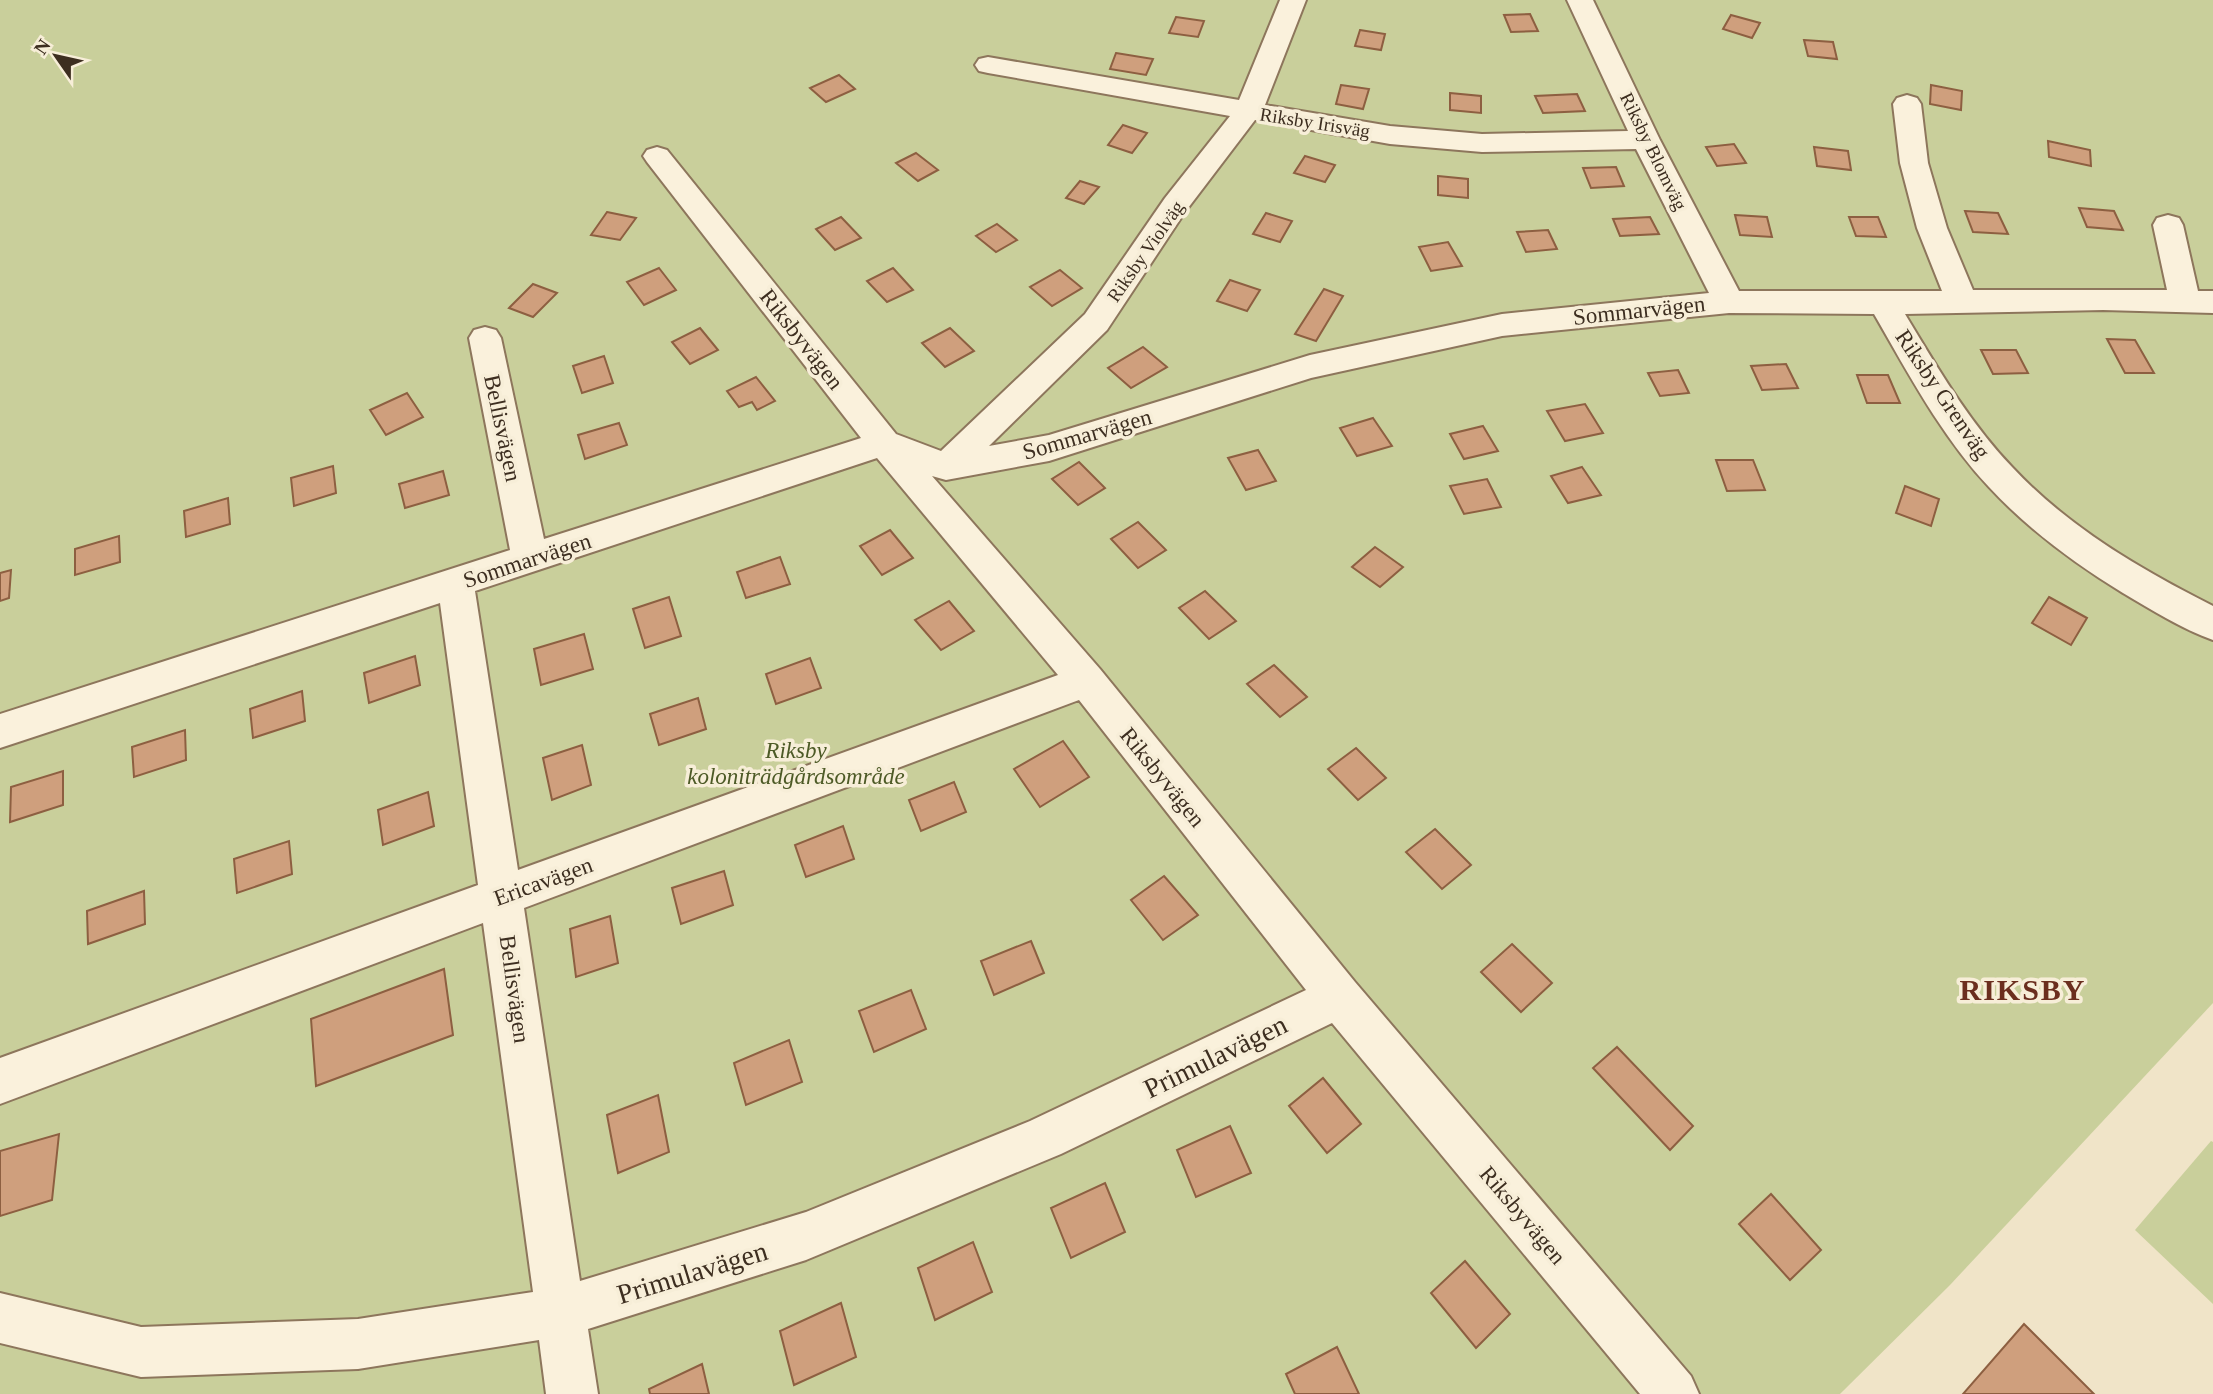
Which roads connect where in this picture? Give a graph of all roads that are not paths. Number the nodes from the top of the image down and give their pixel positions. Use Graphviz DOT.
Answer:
graph roads {
  1 [pos="1293,0"];
  2 [pos="1580,0"];
  3 [pos="988,65"];
  4 [pos="1907,104"];
  5 [pos="1248,111"];
  6 [pos="1646,140"];
  7 [pos="657,156"];
  8 [pos="2168,225"];
  9 [pos="1961,300"];
  10 [pos="1729,302"];
  11 [pos="2199,302"];
  12 [pos="1883,303"];
  13 [pos="485,338"];
  14 [pos="884,443"];
  15 [pos="946,467"];
  16 [pos="530,559"];
  17 [pos="456,584"];
  18 [pos="2213,624"];
  19 [pos="1086,681"];
  20 [pos="0,731"];
  21 [pos="501,896"];
  22 [pos="1339,997"];
  23 [pos="0,1081"];
  24 [pos="561,1312"];
  25 [pos="0,1318"];
  26 [pos="572,1394"];
  27 [pos="1673,1394"];
  1 -- 5 [label="street, Riksby Violväg"];
  2 -- 6 [label="street, Riksby Blomväg"];
  3 -- 5 [label="street, Riksby Irisväg"];
  4 -- 9 [label="street"];
  5 -- 6 [label="street, Riksby Irisväg"];
  5 -- 15 [label="street, Riksby Violväg"];
  6 -- 10 [label="street, Riksby Blomväg"];
  7 -- 14 [label="street, Riksbyvägen"];
  8 -- 11 [label="street"];
  9 -- 11 [label="street, Sommarvägen"];
  9 -- 12 [label="street, Sommarvägen"];
  10 -- 12 [label="street, Sommarvägen"];
  10 -- 15 [label="street, Sommarvägen"];
  12 -- 18 [label="street, Riksby Grenväg"];
  13 -- 16 [label="street, Bellisvägen"];
  14 -- 15 [label="street"];
  14 -- 16 [label="street, Sommarvägen"];
  14 -- 19 [label="street, Riksbyvägen"];
  16 -- 17 [label="street, Sommarvägen"];
  17 -- 20 [label="street, Sommarvägen"];
  17 -- 21 [label="street, Bellisvägen"];
  19 -- 21 [label="street, Ericavägen"];
  19 -- 22 [label="street, Riksbyvägen"];
  21 -- 23 [label="street, Ericavägen"];
  21 -- 24 [label="street, Bellisvägen"];
  22 -- 24 [label="street, Primulavägen"];
  22 -- 27 [label="street, Riksbyvägen"];
  24 -- 25 [label="street, Primulavägen"];
  24 -- 26 [label="street, Bellisvägen"];
}
